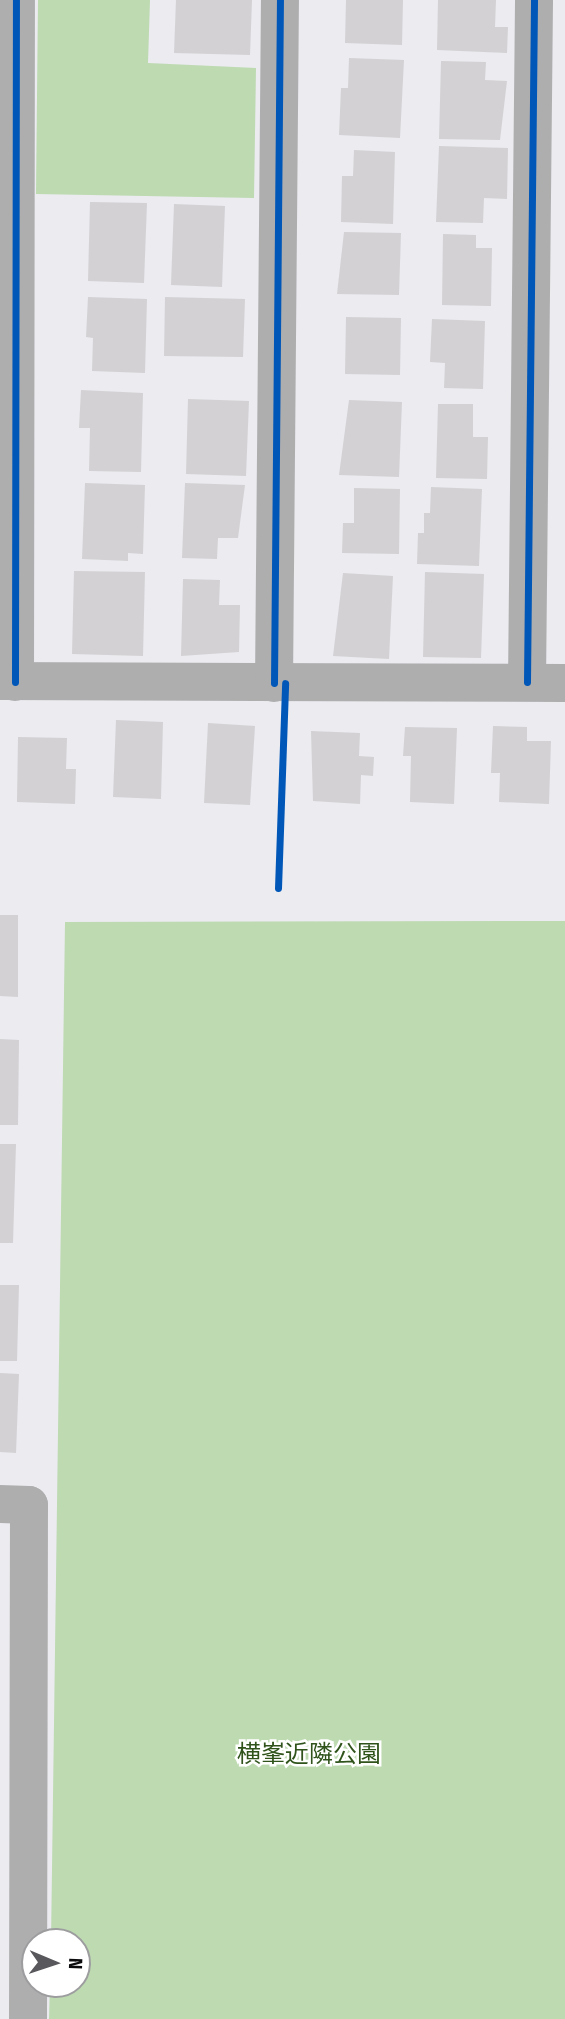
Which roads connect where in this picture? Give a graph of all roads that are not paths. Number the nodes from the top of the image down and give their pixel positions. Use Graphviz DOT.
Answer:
graph roads {
  1 [pos="16,0"];
  2 [pos="280,0"];
  3 [pos="534,0"];
  4 [pos="7,681"];
  5 [pos="527,682"];
  6 [pos="274,683"];
  7 [pos="565,683"];
  8 [pos="0,1504"];
  9 [pos="28,2019"];
  1 -- 4 [label="street"];
  2 -- 6 [label="street"];
  3 -- 5 [label="street"];
  4 -- 6 [label="street"];
  5 -- 6 [label="street"];
  5 -- 7 [label="street"];
  8 -- 9 [label="street"];
}
